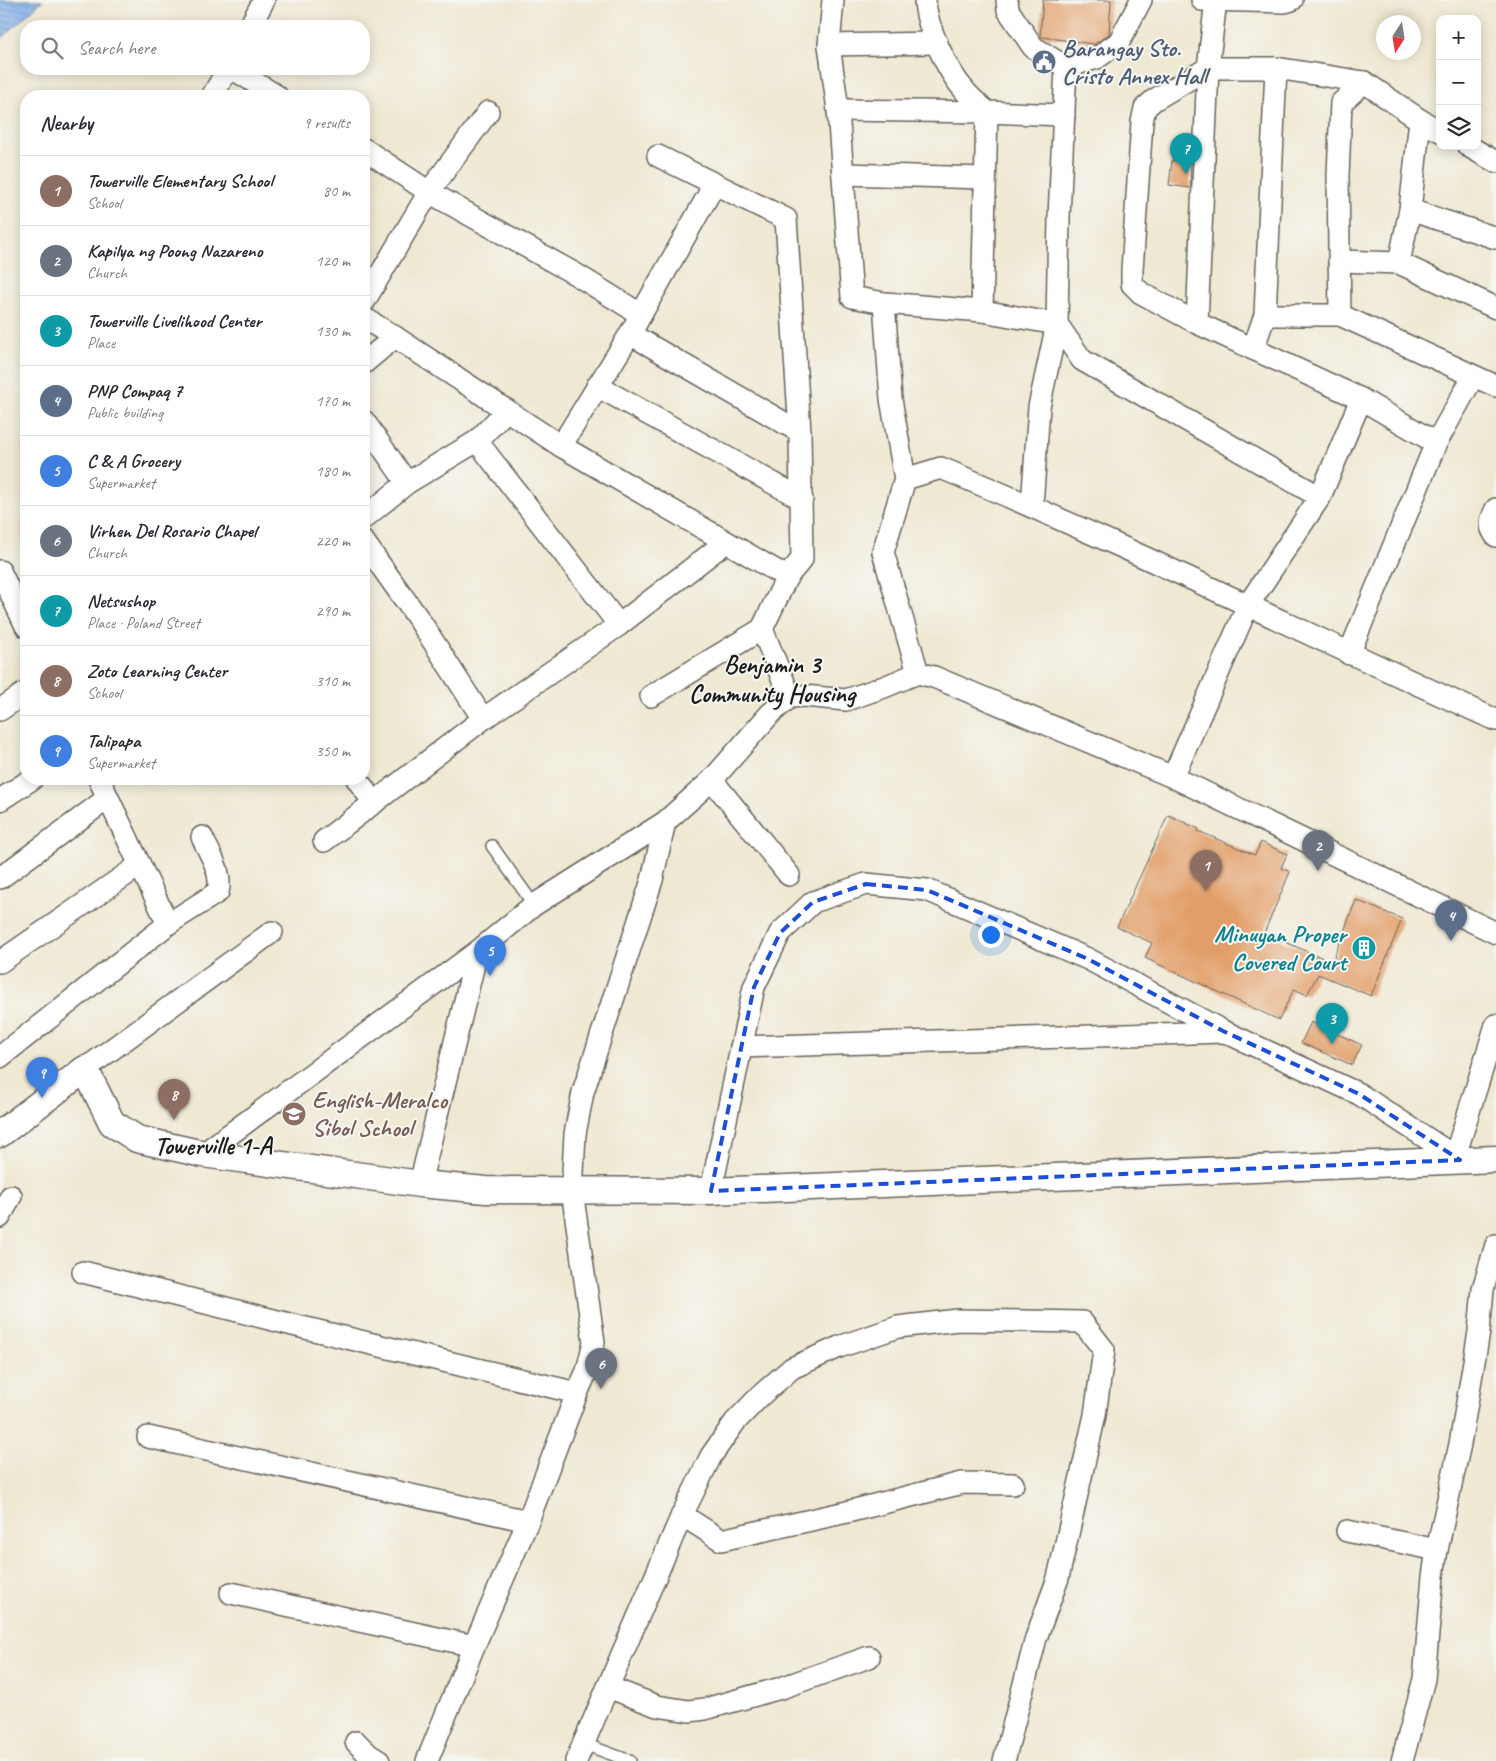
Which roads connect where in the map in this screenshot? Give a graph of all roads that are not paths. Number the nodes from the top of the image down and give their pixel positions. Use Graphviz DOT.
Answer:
graph roads {
  1 [pos="264,0"];
  2 [pos="833,0"];
  3 [pos="925,0"];
  4 [pos="1007,0"];
  5 [pos="1141,0"];
  6 [pos="1211,0"];
  7 [pos="1292,0"];
  8 [pos="253,20"];
  9 [pos="937,43"];
  10 [pos="829,45"];
  11 [pos="1066,67"];
  12 [pos="1208,68"];
  13 [pos="1276,68"];
  14 [pos="224,75"];
  15 [pos="244,75"];
  16 [pos="1364,82"];
  17 [pos="216,90"];
  18 [pos="267,90"];
  19 [pos="838,110"];
  20 [pos="488,112"];
  21 [pos="987,112"];
  22 [pos="1064,115"];
  23 [pos="1420,120"];
  24 [pos="1436,129"];
  25 [pos="1475,150"];
  26 [pos="370,153"];
  27 [pos="658,156"];
  28 [pos="1496,162"];
  29 [pos="843,174"];
  30 [pos="985,178"];
  31 [pos="714,185"];
  32 [pos="429,192"];
  33 [pos="1410,210"];
  34 [pos="1496,238"];
  35 [pos="1339,262"];
  36 [pos="1399,263"];
  37 [pos="370,292"];
  38 [pos="884,302"];
  39 [pos="1496,308"];
  40 [pos="982,311"];
  41 [pos="640,314"];
  42 [pos="1265,315"];
  43 [pos="1340,315"];
  44 [pos="370,322"];
  45 [pos="1197,323"];
  46 [pos="1057,324"];
  47 [pos="630,334"];
  48 [pos="396,337"];
  49 [pos="1253,350"];
  50 [pos="370,357"];
  51 [pos="1473,377"];
  52 [pos="597,386"];
  53 [pos="1496,386"];
  54 [pos="1361,399"];
  55 [pos="507,410"];
  56 [pos="370,429"];
  57 [pos="800,432"];
  58 [pos="477,441"];
  59 [pos="1436,443"];
  60 [pos="561,446"];
  61 [pos="905,479"];
  62 [pos="408,483"];
  63 [pos="1320,497"];
  64 [pos="802,499"];
  65 [pos="1032,506"];
  66 [pos="1496,509"];
  67 [pos="370,513"];
  68 [pos="1496,536"];
  69 [pos="726,542"];
  70 [pos="370,550"];
  71 [pos="0,570"];
  72 [pos="787,577"];
  73 [pos="1248,605"];
  74 [pos="20,613"];
  75 [pos="619,625"];
  76 [pos="762,628"];
  77 [pos="1349,654"];
  78 [pos="918,672"];
  79 [pos="20,696"];
  80 [pos="651,696"];
  81 [pos="790,697"];
  82 [pos="0,710"];
  83 [pos="483,720"];
  84 [pos="1496,720"];
  85 [pos="1173,776"];
  86 [pos="712,780"];
  87 [pos="23,785"];
  88 [pos="102,785"];
  89 [pos="360,785"];
  90 [pos="108,798"];
  91 [pos="0,800"];
  92 [pos="374,803"];
  93 [pos="665,822"];
  94 [pos="202,837"];
  95 [pos="324,841"];
  96 [pos="492,846"];
  97 [pos="140,865"];
  98 [pos="789,875"];
  99 [pos="0,878"];
  100 [pos="534,904"];
  101 [pos="168,924"];
  102 [pos="272,932"];
  103 [pos="1496,933"];
  104 [pos="476,952"];
  105 [pos="0,962"];
  106 [pos="1496,1025"];
  107 [pos="1223,1032"];
  108 [pos="741,1047"];
  109 [pos="0,1057"];
  110 [pos="85,1069"];
  111 [pos="0,1134"];
  112 [pos="203,1154"];
  113 [pos="1457,1158"];
  114 [pos="1496,1159"];
  115 [pos="420,1184"];
  116 [pos="572,1191"];
  117 [pos="712,1191"];
  118 [pos="12,1196"];
  119 [pos="0,1217"];
  120 [pos="1496,1245"];
  121 [pos="83,1272"];
  122 [pos="577,1393"];
  123 [pos="148,1437"];
  124 [pos="1013,1484"];
  125 [pos="682,1515"];
  126 [pos="528,1521"];
  127 [pos="1347,1531"];
  128 [pos="1438,1550"];
  129 [pos="231,1593"];
  130 [pos="474,1646"];
  131 [pos="869,1657"];
  132 [pos="608,1687"];
  133 [pos="356,1742"];
  134 [pos="580,1753"];
  135 [pos="379,1761"];
  136 [pos="427,1761"];
  137 [pos="630,1761"];
  138 [pos="1004,1761"];
  139 [pos="1402,1761"];
  1 -- 8 [label="street"];
  2 -- 10 [label="street"];
  3 -- 9 [label="street"];
  4 -- 11 [label="street"];
  5 -- 11 [label="street"];
  6 -- 7 [label="street"];
  6 -- 12 [label="street"];
  9 -- 10 [label="street"];
  9 -- 21 [label="street"];
  10 -- 19 [label="street"];
  11 -- 22 [label="street"];
  12 -- 13 [label="street"];
  12 -- 45 [label="street"];
  12 -- 45 [label="street"];
  13 -- 16 [label="street"];
  13 -- 42 [label="street"];
  14 -- 17 [label="street"];
  15 -- 18 [label="street"];
  16 -- 23 [label="street"];
  16 -- 35 [label="street"];
  19 -- 21 [label="street"];
  19 -- 29 [label="street"];
  20 -- 32 [label="street"];
  21 -- 22 [label="street"];
  21 -- 30 [label="street"];
  22 -- 46 [label="street"];
  23 -- 24 [label="street"];
  23 -- 33 [label="street"];
  25 -- 28 [label="street"];
  26 -- 32 [label="street"];
  27 -- 31 [label="street"];
  29 -- 30 [label="street"];
  29 -- 38 [label="street"];
  30 -- 40 [label="street"];
  31 -- 41 [label="street"];
  31 -- 57 [label="street"];
  32 -- 37 [label="street"];
  32 -- 41 [label="street"];
  33 -- 34 [label="street"];
  33 -- 36 [label="street"];
  35 -- 36 [label="street"];
  35 -- 43 [label="street"];
  36 -- 39 [label="street"];
  38 -- 40 [label="street"];
  38 -- 61 [label="street"];
  40 -- 46 [label="street"];
  41 -- 47 [label="street"];
  42 -- 43 [label="street"];
  42 -- 49 [label="street"];
  43 -- 51 [label="street"];
  44 -- 48 [label="street"];
  45 -- 49 [label="street"];
  46 -- 63 [label="street"];
  46 -- 65 [label="street"];
  47 -- 52 [label="street"];
  47 -- 57 [label="street"];
  48 -- 50 [label="street"];
  48 -- 55 [label="street"];
  49 -- 54 [label="street"];
  51 -- 53 [label="street"];
  51 -- 59 [label="street"];
  52 -- 60 [label="street"];
  52 -- 64 [label="street"];
  54 -- 59 [label="street"];
  54 -- 63 [label="street"];
  55 -- 58 [label="street"];
  55 -- 60 [label="street"];
  56 -- 62 [label="street"];
  57 -- 64 [label="street"];
  58 -- 62 [label="street"];
  58 -- 75 [label="street"];
  59 -- 77 [label="street"];
  60 -- 69 [label="street"];
  61 -- 65 [label="street"];
  61 -- 78 [label="street"];
  62 -- 67 [label="street"];
  63 -- 73 [label="street"];
  64 -- 72 [label="street"];
  65 -- 73 [label="street"];
  66 -- 68 [label="street"];
  69 -- 72 [label="street"];
  69 -- 75 [label="street"];
  70 -- 83 [label="street"];
  71 -- 74 [label="street"];
  72 -- 76 [label="street"];
  73 -- 77 [label="street"];
  73 -- 85 [label="street"];
  75 -- 83 [label="street"];
  76 -- 80 [label="street"];
  76 -- 81 [label="street"];
  77 -- 84 [label="street"];
  78 -- 81 [label="street"];
  78 -- 85 [label="street"];
  79 -- 82 [label="street"];
  81 -- 86 [label="street"];
  83 -- 92 [label="street"];
  85 -- 103 [label="street"];
  86 -- 93 [label="street"];
  86 -- 98 [label="street"];
  87 -- 91 [label="street"];
  88 -- 90 [label="street"];
  89 -- 92 [label="street"];
  90 -- 97 [label="street"];
  90 -- 99 [label="street"];
  92 -- 95 [label="street"];
  93 -- 100 [label="street"];
  93 -- 116 [label="street"];
  94 -- 101 [label="street"];
  96 -- 100 [label="lane"];
  97 -- 101 [label="street"];
  97 -- 105 [label="street"];
  100 -- 104 [label="street"];
  101 -- 109 [label="street"];
  102 -- 110 [label="street"];
  104 -- 112 [label="street"];
  104 -- 115 [label="street"];
  106 -- 113 [label="street"];
  107 -- 108 [label="street"];
  107 -- 108 [label="street"];
  107 -- 113 [label="street"];
  108 -- 117 [label="street"];
  110 -- 111 [label="street"];
  110 -- 112 [label="street"];
  112 -- 115 [label="street"];
  113 -- 114 [label="street"];
  113 -- 117 [label="street"];
  115 -- 116 [label="street"];
  116 -- 117 [label="street"];
  116 -- 122 [label="street"];
  118 -- 119 [label="street"];
  120 -- 128 [label="street"];
  121 -- 122 [label="street"];
  122 -- 126 [label="street"];
  123 -- 126 [label="street"];
  124 -- 125 [label="street"];
  125 -- 132 [label="street"];
  125 -- 138 [label="street"];
  126 -- 130 [label="street"];
  127 -- 128 [label="street"];
  128 -- 139 [label="street"];
  129 -- 130 [label="street"];
  130 -- 136 [label="street"];
  131 -- 132 [label="street"];
  132 -- 134 [label="street"];
  133 -- 135 [label="street"];
  134 -- 137 [label="lane"];
}
